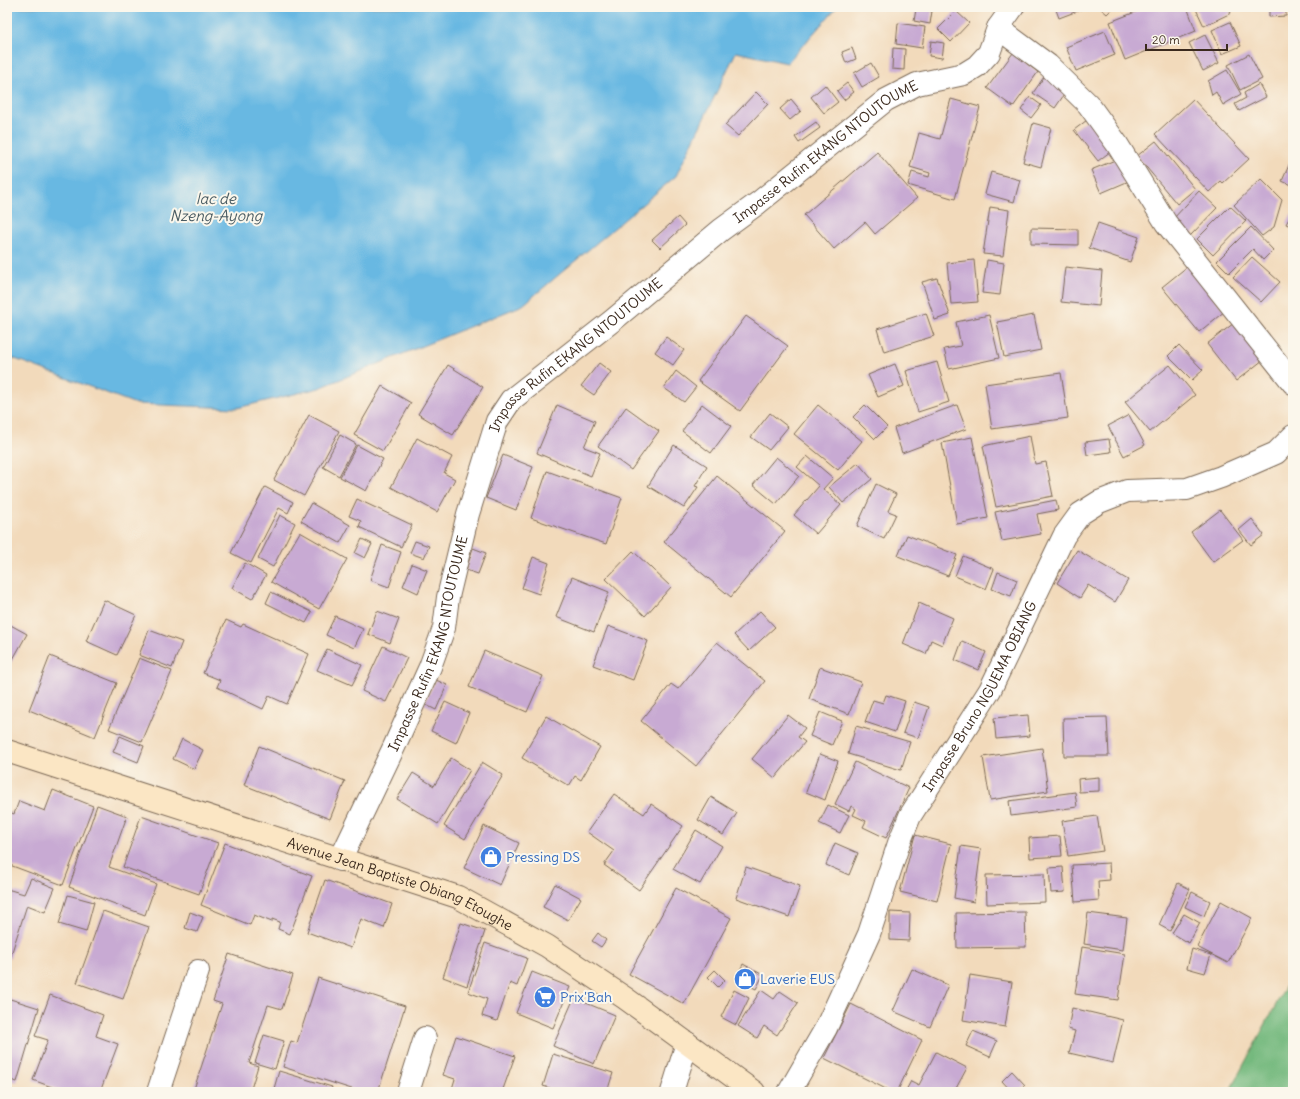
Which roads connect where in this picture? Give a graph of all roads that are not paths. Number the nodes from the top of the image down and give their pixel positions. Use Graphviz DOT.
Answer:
graph roads {
  1 [pos="1013,7"];
  2 [pos="998,28"];
  3 [pos="1293,383"];
  4 [pos="1293,436"];
  5 [pos="7,751"];
  6 [pos="340,860"];
  7 [pos="198,971"];
  8 [pos="425,1038"];
  9 [pos="687,1043"];
  10 [pos="158,1092"];
  11 [pos="408,1092"];
  12 [pos="672,1092"];
  13 [pos="754,1092"];
  14 [pos="789,1092"];
  1 -- 2 [label="street, Impasse Rufin EKANG NTOUTOUME"];
  2 -- 3 [label="street"];
  2 -- 6 [label="street, Impasse Rufin EKANG NTOUTOUME"];
  4 -- 14 [label="street, Impasse Bruno NGUEMA OBIANG"];
  5 -- 6 [label="street, Avenue Jean Baptiste Obiang Etoughe"];
  6 -- 9 [label="street, Avenue Jean Baptiste Obiang Etoughe"];
  7 -- 10 [label="street"];
  8 -- 11 [label="street"];
  9 -- 12 [label="street"];
  9 -- 13 [label="street, Avenue Jean Baptiste Obiang Etoughe"];
}
